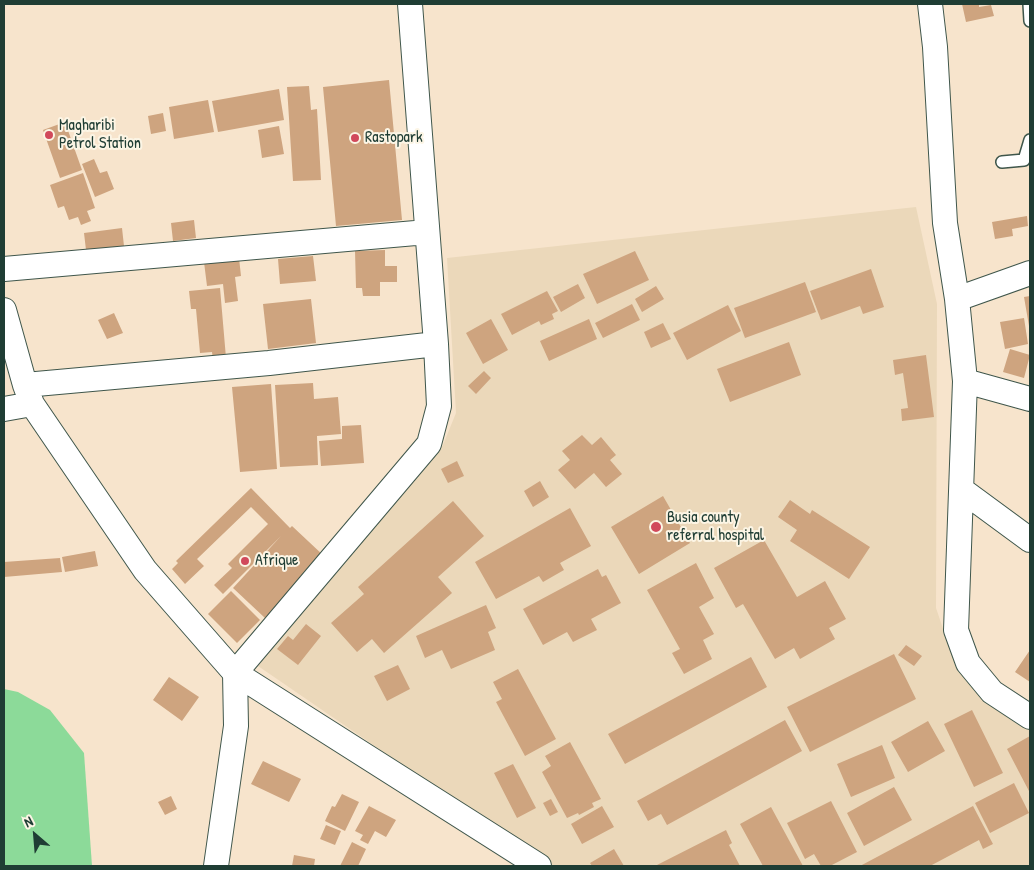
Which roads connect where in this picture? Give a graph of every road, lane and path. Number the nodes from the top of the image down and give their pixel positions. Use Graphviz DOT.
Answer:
graph roads {
  1 [pos="410,4"];
  2 [pos="930,4"];
  3 [pos="1029,4"];
  4 [pos="1030,20"];
  5 [pos="1030,140"];
  6 [pos="1002,162"];
  7 [pos="428,232"];
  8 [pos="4,269"];
  9 [pos="1030,273"];
  10 [pos="957,299"];
  11 [pos="4,310"];
  12 [pos="436,344"];
  13 [pos="965,381"];
  14 [pos="29,395"];
  15 [pos="1030,399"];
  16 [pos="4,409"];
  17 [pos="962,490"];
  18 [pos="1030,540"];
  19 [pos="235,673"];
  20 [pos="1030,717"];
  21 [pos="216,866"];
  22 [pos="539,866"];
  1 -- 7 [label="street"];
  2 -- 10 [label="street"];
  3 -- 4 [label="lane"];
  5 -- 6 [label="lane"];
  7 -- 8 [label="street"];
  7 -- 12 [label="street"];
  9 -- 10 [label="street"];
  10 -- 13 [label="street"];
  11 -- 14 [label="street"];
  12 -- 14 [label="street"];
  12 -- 19 [label="street"];
  13 -- 15 [label="street"];
  13 -- 17 [label="street"];
  14 -- 16 [label="street"];
  14 -- 19 [label="street"];
  17 -- 18 [label="street"];
  17 -- 20 [label="street"];
  19 -- 21 [label="street"];
  19 -- 22 [label="street"];
}
